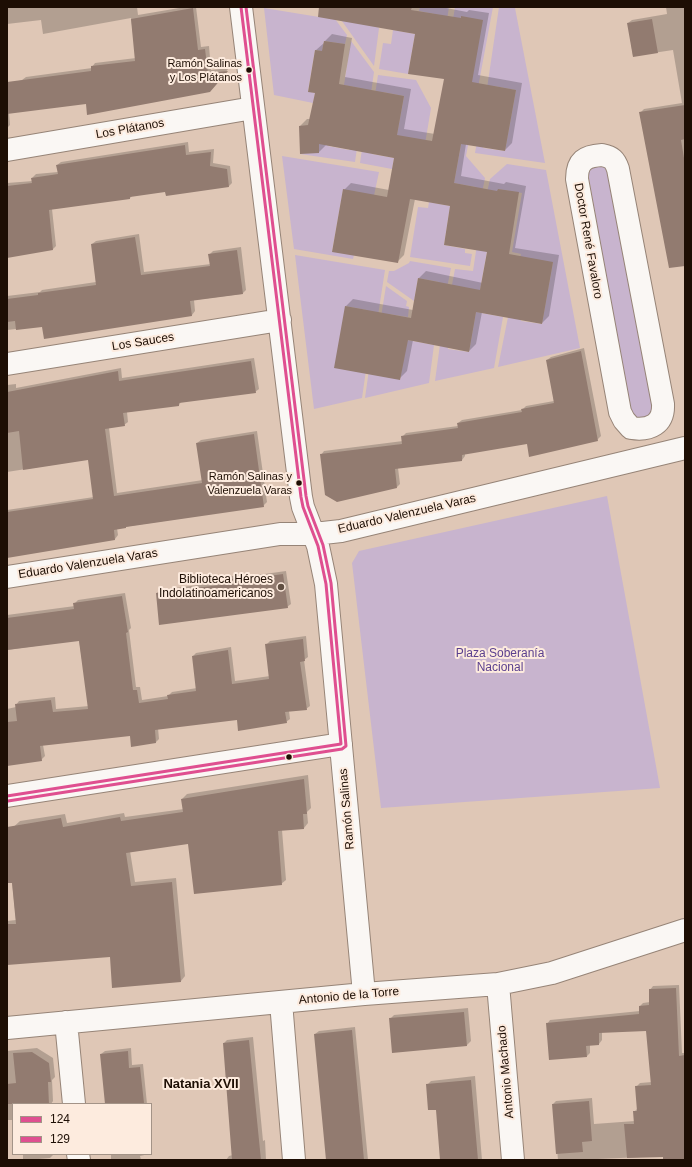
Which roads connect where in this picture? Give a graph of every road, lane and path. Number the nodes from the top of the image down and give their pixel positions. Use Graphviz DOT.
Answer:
graph roads {
  1 [pos="241,7"];
  2 [pos="253,108"];
  3 [pos="7,150"];
  4 [pos="280,320"];
  5 [pos="7,364"];
  6 [pos="645,428"];
  7 [pos="685,448"];
  8 [pos="651,456"];
  9 [pos="314,534"];
  10 [pos="7,577"];
  11 [pos="341,744"];
  12 [pos="7,796"];
  13 [pos="685,930"];
  14 [pos="498,984"];
  15 [pos="364,994"];
  16 [pos="281,1002"];
  17 [pos="66,1022"];
  18 [pos="7,1028"];
  19 [pos="74,1103"];
  20 [pos="294,1160"];
  21 [pos="513,1160"];
  1 -- 2 [label="street, Ramón Salinas"];
  2 -- 3 [label="street, Los Plátanos"];
  2 -- 4 [label="street, Ramón Salinas"];
  4 -- 5 [label="street, Los Sauces"];
  4 -- 9 [label="street, Ramón Salinas"];
  6 -- 6 [label="street, Doctor René Favaloro"];
  6 -- 8 [label="street"];
  7 -- 8 [label="street, Eduardo Valenzuela Varas"];
  8 -- 9 [label="street, Eduardo Valenzuela Varas"];
  9 -- 10 [label="street, Eduardo Valenzuela Varas"];
  9 -- 11 [label="street, Ramón Salinas"];
  11 -- 12 [label="street"];
  11 -- 15 [label="street, Ramón Salinas"];
  13 -- 14 [label="street, Antonio de la Torre"];
  14 -- 15 [label="street, Antonio de la Torre"];
  14 -- 21 [label="street, Antonio Machado"];
  15 -- 16 [label="street, Antonio de la Torre"];
  16 -- 17 [label="street, Antonio de la Torre"];
  16 -- 20 [label="street"];
  17 -- 18 [label="street, Antonio de la Torre"];
  17 -- 19 [label="street"];
}
